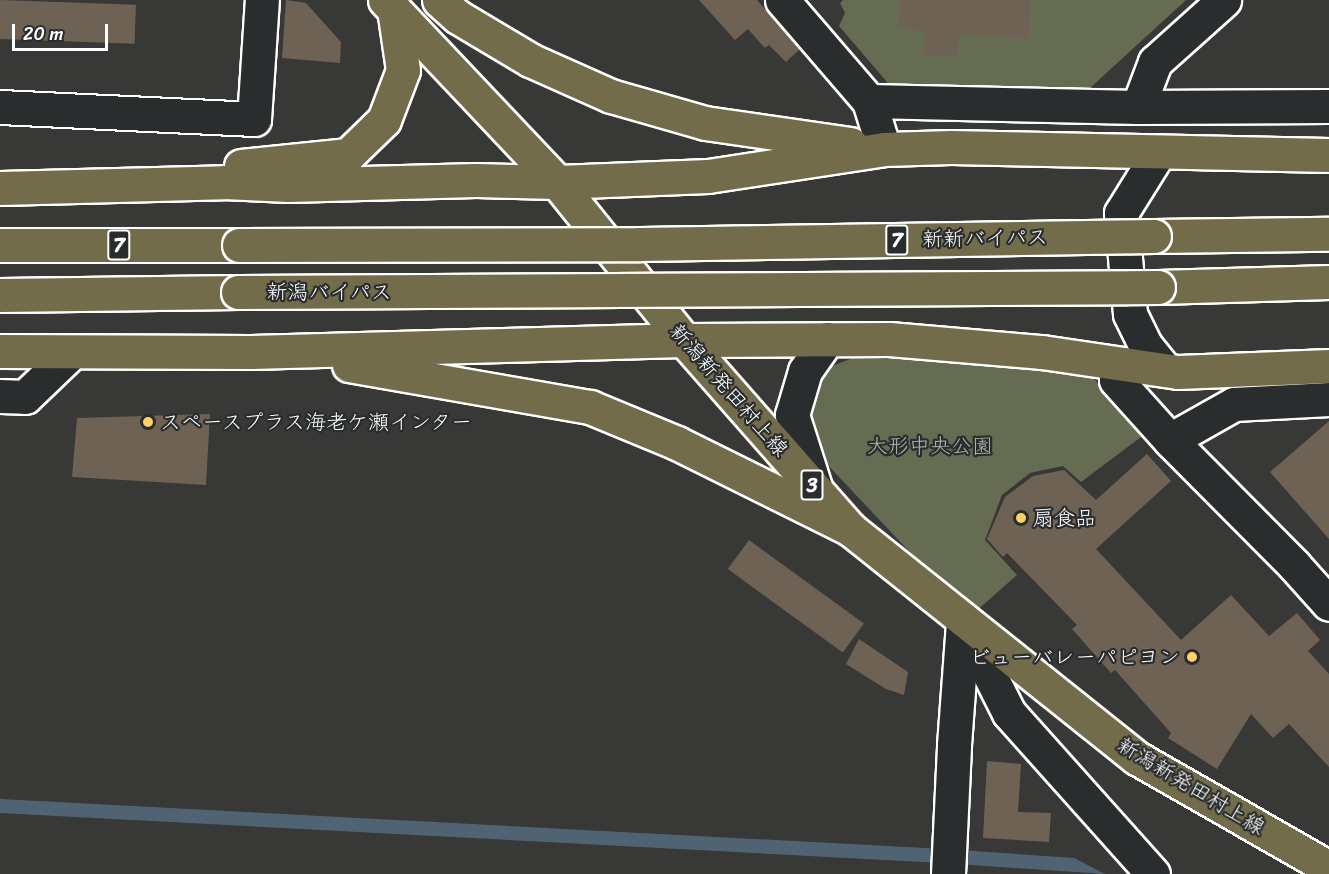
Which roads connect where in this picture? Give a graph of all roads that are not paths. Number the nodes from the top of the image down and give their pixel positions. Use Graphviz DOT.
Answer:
graph roads {
  1 [pos="262,0"];
  2 [pos="439,0"];
  3 [pos="782,0"];
  4 [pos="1224,0"];
  5 [pos="389,5"];
  6 [pos="869,101"];
  7 [pos="1329,106"];
  8 [pos="0,107"];
  9 [pos="1138,107"];
  10 [pos="884,149"];
  11 [pos="1159,152"];
  12 [pos="1329,155"];
  13 [pos="557,182"];
  14 [pos="0,188"];
  15 [pos="1329,234"];
  16 [pos="0,245"];
  17 [pos="1329,282"];
  18 [pos="0,295"];
  19 [pos="827,339"];
  20 [pos="684,340"];
  21 [pos="0,351"];
  22 [pos="72,352"];
  23 [pos="267,352"];
  24 [pos="1123,364"];
  25 [pos="1329,366"];
  26 [pos="1165,370"];
  27 [pos="0,396"];
  28 [pos="1329,399"];
  29 [pos="1170,440"];
  30 [pos="816,490"];
  31 [pos="850,529"];
  32 [pos="1329,604"];
  33 [pos="963,622"];
  34 [pos="949,862"];
  35 [pos="1329,868"];
  36 [pos="1153,874"];
  1 -- 8 [label="street"];
  2 -- 10 [label="main road"];
  3 -- 6 [label="street"];
  4 -- 9 [label="street"];
  5 -- 13 [label="main road, 新潟新発田村上線 / 3"];
  5 -- 14 [label="main road"];
  6 -- 9 [label="street"];
  6 -- 10 [label="street"];
  7 -- 9 [label="street"];
  10 -- 11 [label="main road"];
  10 -- 13 [label="main road"];
  11 -- 12 [label="main road"];
  11 -- 26 [label="street"];
  13 -- 14 [label="main road"];
  13 -- 20 [label="main road, 新潟新発田村上線 / 3"];
  15 -- 16 [label="main road, 新新バイパス / 7, bridge"];
  17 -- 18 [label="main road, 新潟バイパス / 7, bridge"];
  19 -- 20 [label="main road"];
  19 -- 24 [label="main road"];
  19 -- 30 [label="street"];
  20 -- 23 [label="main road"];
  20 -- 30 [label="main road, 新潟新発田村上線 / 3"];
  21 -- 22 [label="main road"];
  22 -- 23 [label="main road"];
  22 -- 27 [label="street"];
  23 -- 31 [label="main road"];
  24 -- 26 [label="main road"];
  24 -- 29 [label="street"];
  25 -- 26 [label="main road"];
  28 -- 29 [label="street"];
  29 -- 32 [label="street"];
  30 -- 31 [label="main road, 新潟新発田村上線 / 3"];
  31 -- 33 [label="main road, 新潟新発田村上線 / 3"];
  33 -- 34 [label="street"];
  33 -- 35 [label="main road, 新潟新発田村上線 / 3"];
  33 -- 36 [label="street"];
}
